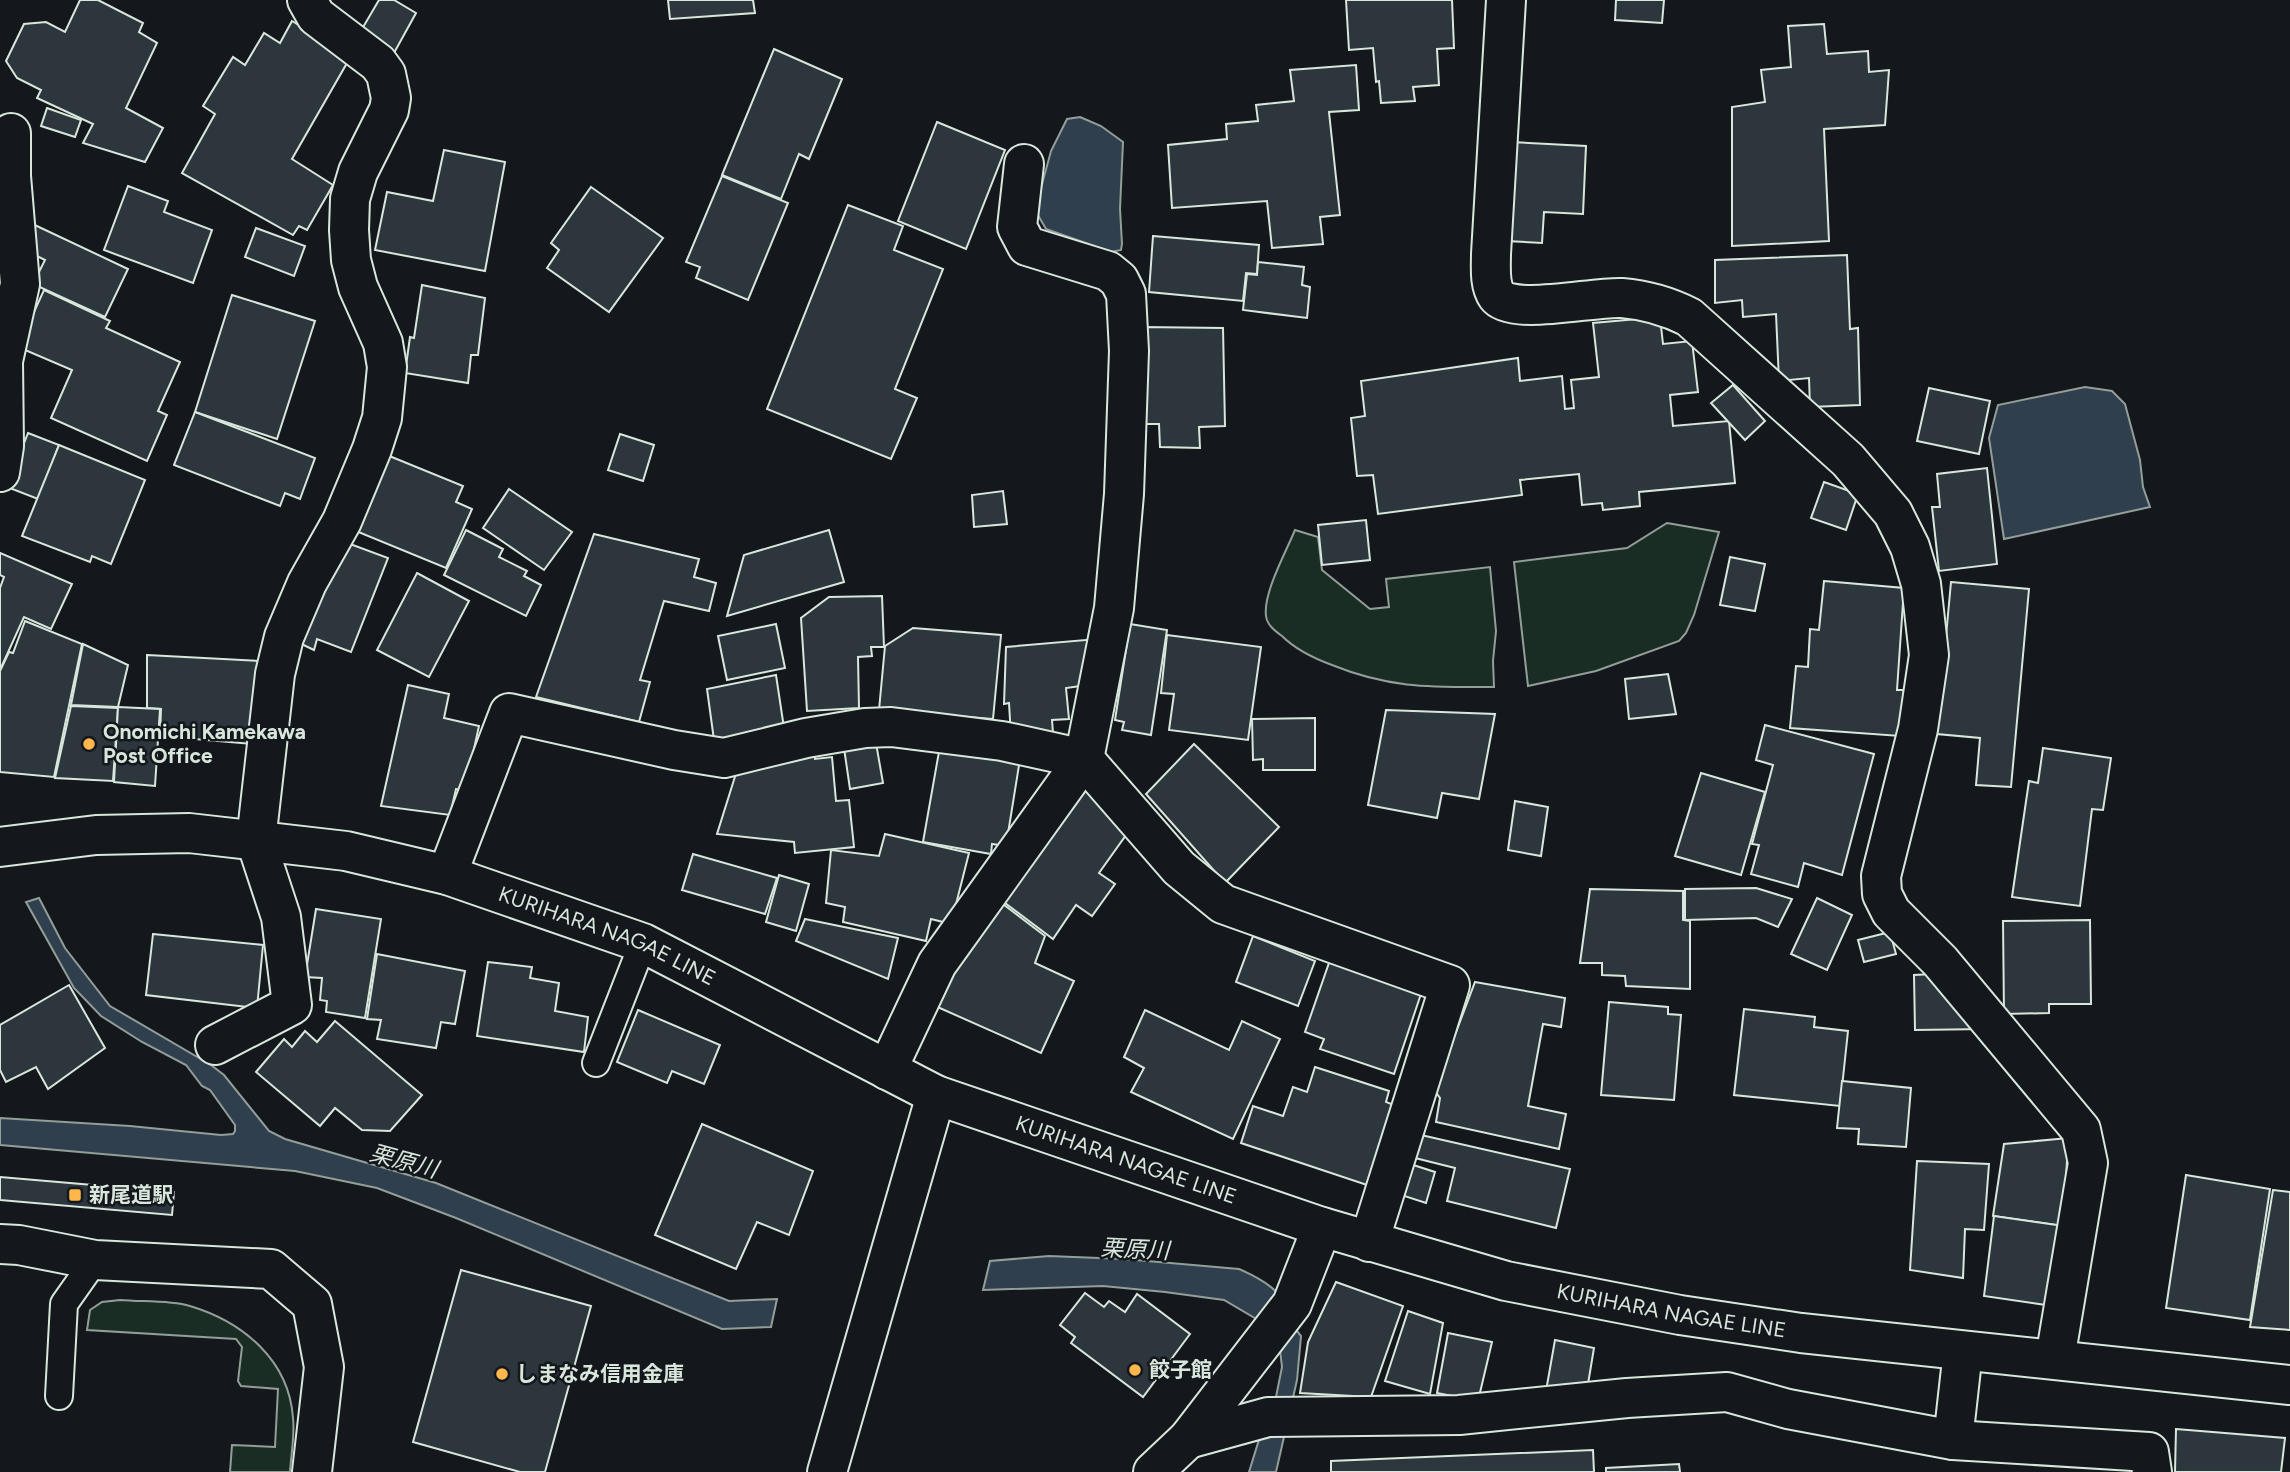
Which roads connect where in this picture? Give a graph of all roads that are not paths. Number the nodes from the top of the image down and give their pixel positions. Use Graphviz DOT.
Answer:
graph roads {
  1 [pos="307,0"];
  2 [pos="1506,0"];
  3 [pos="12,133"];
  4 [pos="1024,164"];
  5 [pos="0,472"];
  6 [pos="1084,759"];
  7 [pos="256,841"];
  8 [pos="2,842"];
  9 [pos="447,875"];
  10 [pos="643,943"];
  11 [pos="215,1045"];
  12 [pos="596,1063"];
  13 [pos="887,1070"];
  14 [pos="936,1095"];
  15 [pos="1322,1227"];
  16 [pos="1369,1242"];
  17 [pos="0,1244"];
  18 [pos="52,1251"];
  19 [pos="95,1259"];
  20 [pos="64,1304"];
  21 [pos="1963,1351"];
  22 [pos="2055,1359"];
  23 [pos="2290,1385"];
  24 [pos="60,1396"];
  25 [pos="1188,1439"];
  26 [pos="1953,1440"];
  27 [pos="312,1472"];
  28 [pos="827,1472"];
  29 [pos="1153,1472"];
  30 [pos="2152,1472"];
  1 -- 7 [label="street"];
  2 -- 22 [label="street"];
  3 -- 5 [label="street"];
  4 -- 6 [label="street"];
  6 -- 9 [label="street"];
  6 -- 13 [label="street"];
  6 -- 16 [label="street"];
  7 -- 8 [label="street, KURIHARA NAGAE LINE"];
  7 -- 9 [label="street, KURIHARA NAGAE LINE"];
  7 -- 11 [label="street"];
  9 -- 10 [label="street, KURIHARA NAGAE LINE"];
  10 -- 12 [label="lane"];
  10 -- 13 [label="street, KURIHARA NAGAE LINE"];
  13 -- 14 [label="street, KURIHARA NAGAE LINE"];
  14 -- 15 [label="street, KURIHARA NAGAE LINE"];
  14 -- 28 [label="street"];
  15 -- 16 [label="street, KURIHARA NAGAE LINE"];
  15 -- 25 [label="street"];
  16 -- 21 [label="street, KURIHARA NAGAE LINE"];
  17 -- 18 [label="street"];
  18 -- 19 [label="street"];
  18 -- 20 [label="lane"];
  19 -- 20 [label="lane"];
  19 -- 27 [label="street"];
  20 -- 24 [label="lane"];
  21 -- 22 [label="street, KURIHARA NAGAE LINE"];
  21 -- 26 [label="street"];
  22 -- 23 [label="street, KURIHARA NAGAE LINE"];
  25 -- 26 [label="street"];
  25 -- 29 [label="street"];
  26 -- 30 [label="street"];
}
